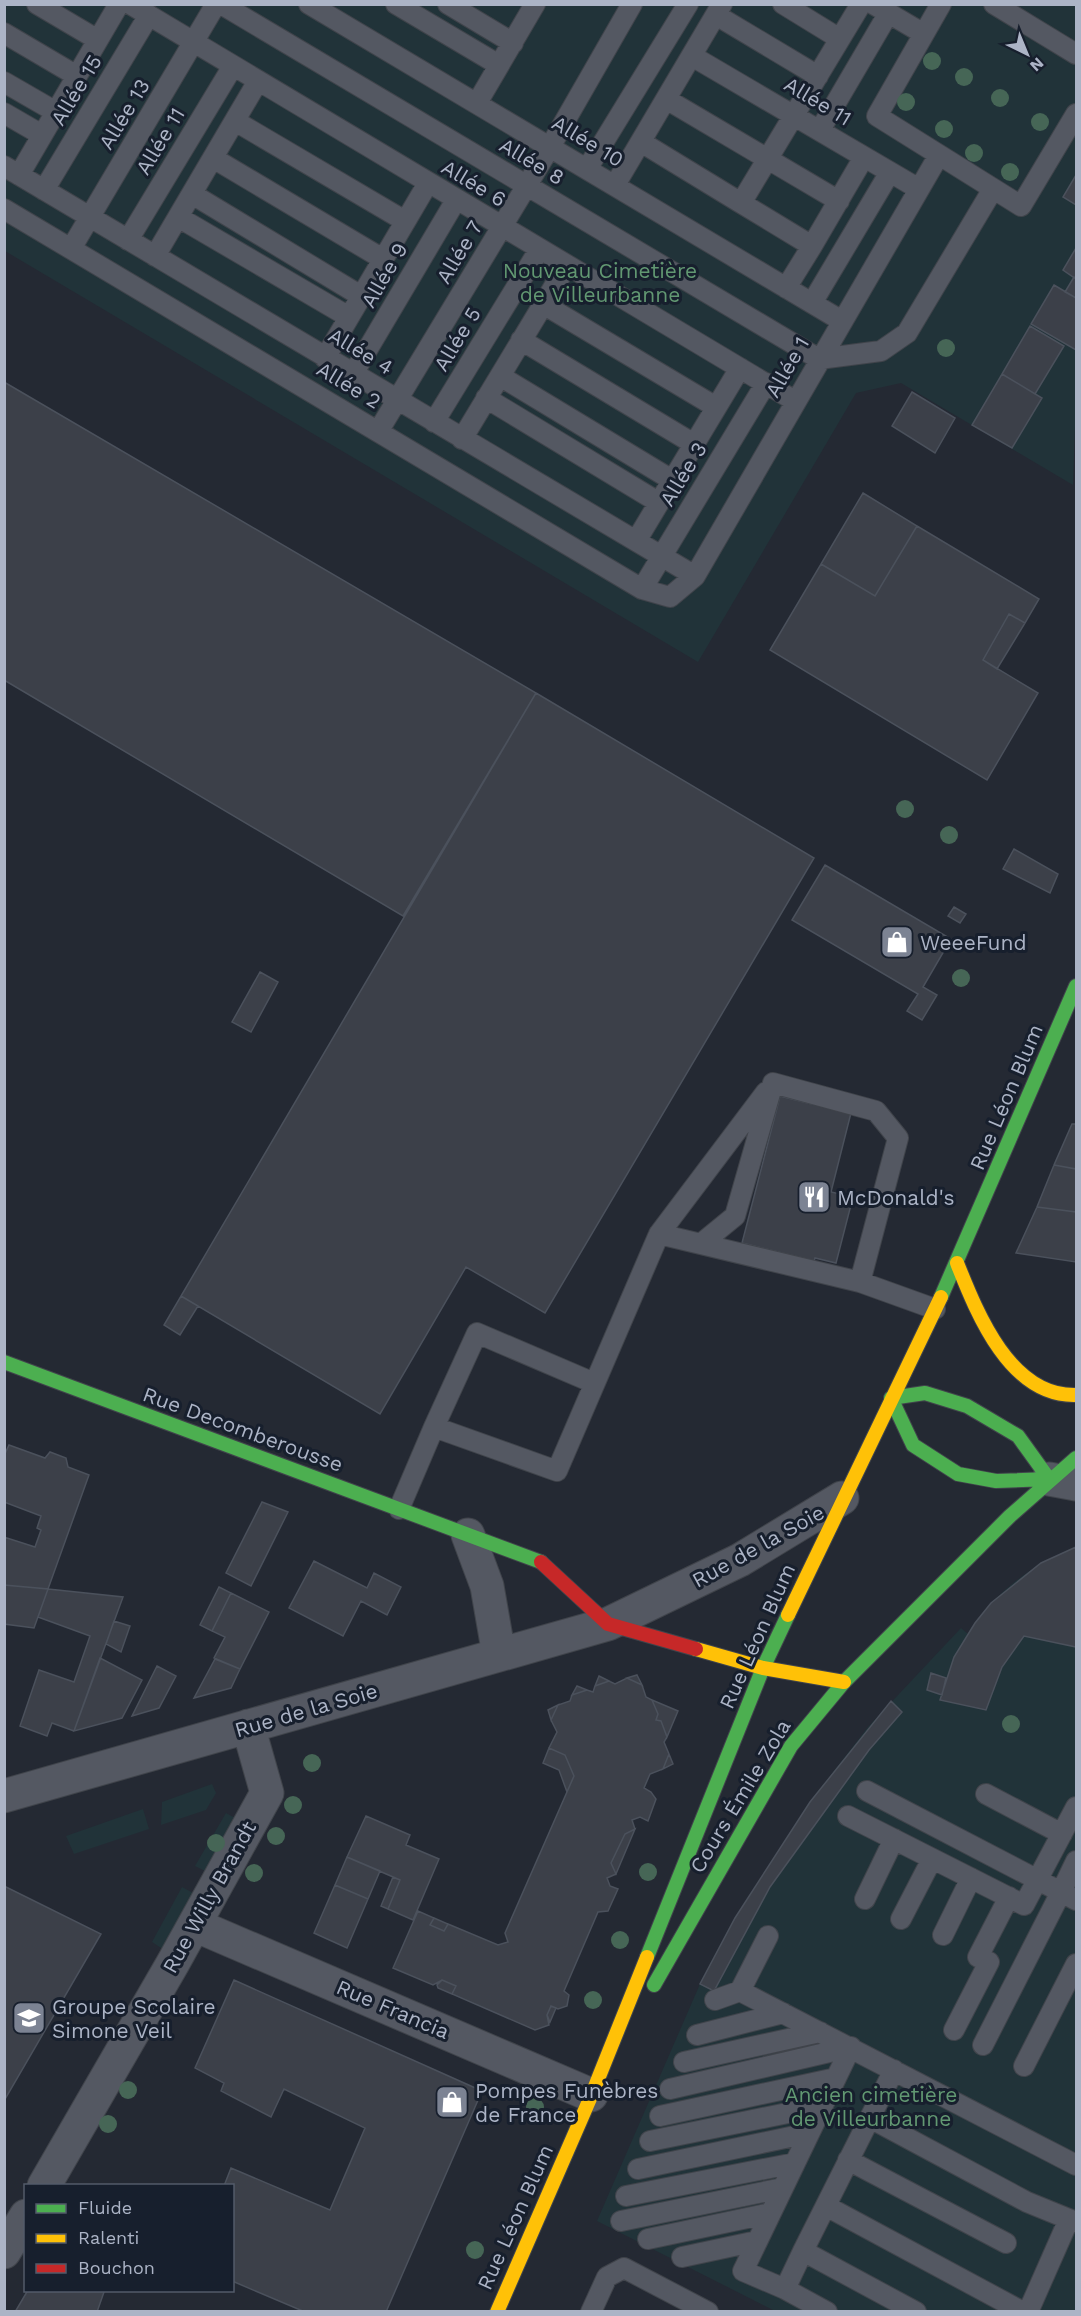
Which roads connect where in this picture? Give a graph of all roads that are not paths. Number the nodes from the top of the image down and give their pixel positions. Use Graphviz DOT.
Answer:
graph roads {
  1 [pos="37,4"];
  2 [pos="119,4"];
  3 [pos="130,4"];
  4 [pos="219,4"];
  5 [pos="309,4"];
  6 [pos="396,4"];
  7 [pos="448,4"];
  8 [pos="632,4"];
  9 [pos="688,4"];
  10 [pos="783,4"];
  11 [pos="861,4"];
  12 [pos="941,4"];
  13 [pos="994,4"];
  14 [pos="535,5"];
  15 [pos="881,9"];
  16 [pos="719,10"];
  17 [pos="148,15"];
  18 [pos="4,33"];
  19 [pos="924,34"];
  20 [pos="840,39"];
  21 [pos="98,40"];
  22 [pos="194,42"];
  23 [pos="513,43"];
  24 [pos="1077,54"];
  25 [pos="692,56"];
  26 [pos="499,65"];
  27 [pos="233,66"];
  28 [pos="77,76"];
  29 [pos="818,76"];
  30 [pos="258,81"];
  31 [pos="4,82"];
  32 [pos="666,99"];
  33 [pos="477,103"];
  34 [pos="56,112"];
  35 [pos="4,113"];
  36 [pos="1077,114"];
  37 [pos="794,115"];
  38 [pos="235,121"];
  39 [pos="820,130"];
  40 [pos="42,135"];
  41 [pos="641,142"];
  42 [pos="550,147"];
  43 [pos="939,155"];
  44 [pos="864,157"];
  45 [pos="213,158"];
  46 [pos="768,159"];
  47 [pos="588,169"];
  48 [pos="12,170"];
  49 [pos="890,172"];
  50 [pos="428,183"];
  51 [pos="615,185"];
  52 [pos="526,186"];
  53 [pos="919,189"];
  54 [pos="993,189"];
  55 [pos="44,190"];
  56 [pos="192,194"];
  57 [pos="456,200"];
  58 [pos="839,201"];
  59 [pos="741,203"];
  60 [pos="4,209"];
  61 [pos="178,217"];
  62 [pos="90,218"];
  63 [pos="405,221"];
  64 [pos="502,227"];
  65 [pos="128,240"];
  66 [pos="812,246"];
  67 [pos="72,247"];
  68 [pos="539,250"];
  69 [pos="155,256"];
  70 [pos="383,259"];
  71 [pos="567,266"];
  72 [pos="786,288"];
  73 [pos="361,297"];
  74 [pos="812,303"];
  75 [pos="543,304"];
  76 [pos="349,317"];
  77 [pos="842,321"];
  78 [pos="521,340"];
  79 [pos="325,358"];
  80 [pos="819,359"];
  81 [pos="740,368"];
  82 [pos="353,374"];
  83 [pos="500,376"];
  84 [pos="766,383"];
  85 [pos="486,398"];
  86 [pos="397,400"];
  87 [pos="795,400"];
  88 [pos="716,407"];
  89 [pos="434,422"];
  90 [pos="379,430"];
  91 [pos="462,439"];
  92 [pos="694,444"];
  93 [pos="672,480"];
  94 [pos="658,502"];
  95 [pos="636,541"];
  96 [pos="661,556"];
  97 [pos="694,576"];
  98 [pos="642,589"];
  99 [pos="670,597"];
  100 [pos="1077,986"];
  101 [pos="773,1083"];
  102 [pos="658,1234"];
  103 [pos="702,1243"];
  104 [pos="957,1263"];
  105 [pos="860,1282"];
  106 [pos="935,1309"];
  107 [pos="4,1362"];
  108 [pos="594,1383"];
  109 [pos="1077,1395"];
  110 [pos="891,1398"];
  111 [pos="434,1427"];
  112 [pos="1077,1458"];
  113 [pos="1063,1481"];
  114 [pos="842,1498"];
  115 [pos="399,1509"];
  116 [pos="468,1535"];
  117 [pos="608,1624"];
  118 [pos="499,1655"];
  119 [pos="762,1668"];
  120 [pos="844,1682"];
  121 [pos="248,1726"];
  122 [pos="867,1791"];
  123 [pos="986,1794"];
  124 [pos="4,1796"];
  125 [pos="1077,1807"];
  126 [pos="848,1816"];
  127 [pos="1062,1834"];
  128 [pos="894,1839"];
  129 [pos="932,1859"];
  130 [pos="1077,1861"];
  131 [pos="971,1878"];
  132 [pos="1038,1880"];
  133 [pos="1069,1896"];
  134 [pos="1009,1897"];
  135 [pos="865,1899"];
  136 [pos="901,1918"];
  137 [pos="195,1925"];
  138 [pos="943,1935"];
  139 [pos="768,1936"];
  140 [pos="1077,1964"];
  141 [pos="740,1991"];
  142 [pos="715,2000"];
  143 [pos="783,2013"];
  144 [pos="954,2030"];
  145 [pos="820,2032"];
  146 [pos="697,2035"];
  147 [pos="983,2045"];
  148 [pos="851,2047"];
  149 [pos="684,2062"];
  150 [pos="1024,2066"];
  151 [pos="894,2070"];
  152 [pos="836,2078"];
  153 [pos="670,2089"];
  154 [pos="592,2095"];
  155 [pos="822,2106"];
  156 [pos="660,2116"];
  157 [pos="870,2118"];
  158 [pos="809,2133"];
  159 [pos="650,2141"];
  160 [pos="848,2160"];
  161 [pos="795,2163"];
  162 [pos="1077,2165"];
  163 [pos="638,2169"];
  164 [pos="45,2184"];
  165 [pos="783,2188"];
  166 [pos="626,2196"];
  167 [pos="826,2206"];
  168 [pos="771,2213"];
  169 [pos="24,2219"];
  170 [pos="621,2221"];
  171 [pos="1073,2221"];
  172 [pos="648,2239"];
  173 [pos="758,2241"];
  174 [pos="1006,2243"];
  175 [pos="803,2251"];
  176 [pos="4,2252"];
  177 [pos="682,2257"];
  178 [pos="785,2289"];
  179 [pos="497,2312"];
  180 [pos="591,2312"];
  181 [pos="708,2312"];
  182 [pos="827,2312"];
  183 [pos="916,2312"];
  184 [pos="1026,2312"];
  1 -- 21 [label="lane"];
  2 -- 21 [label="lane"];
  3 -- 17 [label="lane, Allée 6"];
  4 -- 22 [label="lane, Allée 13"];
  4 -- 52 [label="lane, Allée 8"];
  5 -- 33 [label="lane, Allée 10"];
  6 -- 26 [label="lane"];
  7 -- 23 [label="lane"];
  8 -- 42 [label="lane, Allée 7"];
  9 -- 47 [label="lane"];
  10 -- 20 [label="lane"];
  11 -- 20 [label="lane"];
  12 -- 19 [label="lane"];
  13 -- 24 [label="lane"];
  14 -- 23 [label="lane"];
  15 -- 19 [label="lane"];
  15 -- 39 [label="lane"];
  16 -- 25 [label="lane"];
  16 -- 29 [label="lane"];
  17 -- 22 [label="lane, Allée 6"];
  17 -- 55 [label="lane, Allée 15"];
  18 -- 28 [label="lane"];
  19 -- 43 [label="lane"];
  20 -- 29 [label="lane"];
  21 -- 28 [label="lane"];
  22 -- 27 [label="lane, Allée 6"];
  22 -- 62 [label="lane, Allée 13"];
  23 -- 26 [label="lane"];
  25 -- 32 [label="lane"];
  25 -- 37 [label="lane, Allée 11"];
  26 -- 33 [label="lane"];
  27 -- 30 [label="lane, Allée 6"];
  27 -- 65 [label="lane, Allée 11"];
  28 -- 34 [label="lane"];
  29 -- 37 [label="lane"];
  30 -- 38 [label="lane"];
  30 -- 50 [label="lane, Allée 6"];
  31 -- 34 [label="lane"];
  32 -- 41 [label="lane"];
  32 -- 46 [label="lane"];
  33 -- 42 [label="lane, Allée 10"];
  34 -- 40 [label="lane"];
  35 -- 40 [label="lane"];
  36 -- 54 [label="lane"];
  37 -- 39 [label="lane, Allée 11"];
  37 -- 46 [label="lane"];
  38 -- 45 [label="lane"];
  38 -- 63 [label="lane"];
  39 -- 44 [label="lane, Allée 11"];
  40 -- 48 [label="lane"];
  41 -- 51 [label="lane"];
  41 -- 59 [label="lane"];
  42 -- 47 [label="lane, Allée 10"];
  42 -- 52 [label="lane, Allée 7"];
  43 -- 53 [label="lane, Allée 1"];
  43 -- 54 [label="lane"];
  44 -- 49 [label="lane, Allée 11"];
  44 -- 58 [label="lane"];
  45 -- 56 [label="lane"];
  45 -- 70 [label="lane"];
  46 -- 58 [label="lane"];
  46 -- 59 [label="lane"];
  47 -- 51 [label="lane, Allée 10"];
  48 -- 55 [label="lane, Allée 4"];
  49 -- 53 [label="lane, Allée 11"];
  49 -- 74 [label="lane"];
  50 -- 57 [label="lane, Allée 6"];
  50 -- 63 [label="lane"];
  51 -- 72 [label="lane, Allée 10"];
  52 -- 64 [label="lane, Allée 7"];
  52 -- 80 [label="lane, Allée 8"];
  53 -- 77 [label="lane, Allée 1"];
  54 -- 80 [label="lane"];
  55 -- 62 [label="lane, Allée 4"];
  56 -- 61 [label="lane"];
  56 -- 73 [label="lane"];
  57 -- 64 [label="lane, Allée 6"];
  57 -- 82 [label="lane, Allée 9"];
  58 -- 66 [label="lane"];
  59 -- 66 [label="lane"];
  60 -- 67 [label="lane, Allée 2"];
  61 -- 69 [label="lane"];
  61 -- 76 [label="lane"];
  62 -- 65 [label="lane, Allée 4"];
  62 -- 67 [label="lane, Allée 13"];
  63 -- 70 [label="lane"];
  64 -- 68 [label="lane, Allée 6"];
  64 -- 86 [label="lane, Allée 7"];
  65 -- 69 [label="lane, Allée 4"];
  66 -- 72 [label="lane"];
  67 -- 90 [label="lane, Allée 2"];
  68 -- 71 [label="lane, Allée 6"];
  68 -- 89 [label="lane, Allée 5"];
  69 -- 79 [label="lane, Allée 4"];
  70 -- 73 [label="lane"];
  71 -- 75 [label="lane"];
  71 -- 81 [label="lane, Allée 6"];
  72 -- 74 [label="lane, Allée 10"];
  73 -- 76 [label="lane"];
  74 -- 77 [label="lane, Allée 10"];
  75 -- 78 [label="lane"];
  75 -- 88 [label="lane"];
  76 -- 79 [label="lane"];
  77 -- 80 [label="lane, Allée 1"];
  78 -- 83 [label="lane"];
  78 -- 92 [label="lane"];
  79 -- 82 [label="lane, Allée 4"];
  80 -- 87 [label="lane, Allée 1"];
  81 -- 84 [label="lane, Allée 6"];
  81 -- 88 [label="lane"];
  82 -- 86 [label="lane, Allée 4"];
  83 -- 85 [label="lane"];
  83 -- 93 [label="lane"];
  84 -- 87 [label="lane, Allée 6"];
  84 -- 96 [label="lane, Allée 3"];
  85 -- 91 [label="lane"];
  85 -- 94 [label="lane"];
  86 -- 89 [label="lane, Allée 4"];
  86 -- 90 [label="lane, Allée 7"];
  87 -- 97 [label="lane, Allée 1"];
  88 -- 92 [label="lane"];
  89 -- 91 [label="lane, Allée 4"];
  90 -- 98 [label="lane, Allée 2"];
  91 -- 95 [label="lane, Allée 4"];
  92 -- 93 [label="lane"];
  93 -- 94 [label="lane"];
  94 -- 95 [label="lane"];
  95 -- 96 [label="lane, Allée 4"];
  96 -- 97 [label="lane, Allée 4"];
  96 -- 98 [label="lane, Allée 3"];
  97 -- 99 [label="lane, Allée 1"];
  98 -- 99 [label="lane, Allée 2"];
  100 -- 104 [label="main road, Rue Léon Blum"];
  101 -- 102 [label="lane"];
  101 -- 103 [label="lane"];
  101 -- 105 [label="lane"];
  102 -- 103 [label="lane"];
  102 -- 108 [label="lane"];
  103 -- 105 [label="lane"];
  104 -- 106 [label="main road, Rue Léon Blum"];
  104 -- 109 [label="main road"];
  105 -- 106 [label="lane"];
  106 -- 110 [label="main road, Rue Léon Blum"];
  107 -- 115 [label="main road, Rue Decomberousse"];
  108 -- 111 [label="lane"];
  108 -- 111 [label="lane"];
  110 -- 113 [label="main road"];
  110 -- 113 [label="main road"];
  110 -- 114 [label="main road, Rue Léon Blum"];
  111 -- 115 [label="lane"];
  112 -- 113 [label="main road, Cours Émile Zola"];
  113 -- 120 [label="main road, Cours Émile Zola"];
  114 -- 117 [label="street, Rue de la Soie"];
  114 -- 119 [label="main road, Rue Léon Blum"];
  115 -- 116 [label="main road, Rue Decomberousse"];
  116 -- 117 [label="main road"];
  116 -- 118 [label="street"];
  117 -- 118 [label="street, Rue de la Soie"];
  117 -- 119 [label="main road"];
  118 -- 121 [label="street, Rue de la Soie"];
  119 -- 120 [label="main road"];
  119 -- 154 [label="main road, Rue Léon Blum"];
  120 -- 154 [label="main road, Cours Émile Zola"];
  121 -- 124 [label="street, Rue de la Soie"];
  121 -- 137 [label="street, Rue Willy Brandt"];
  122 -- 132 [label="lane"];
  123 -- 127 [label="lane"];
  125 -- 127 [label="lane"];
  126 -- 128 [label="lane"];
  127 -- 132 [label="lane"];
  128 -- 129 [label="lane"];
  128 -- 135 [label="lane"];
  129 -- 131 [label="lane"];
  129 -- 136 [label="lane"];
  130 -- 133 [label="lane"];
  131 -- 134 [label="lane"];
  131 -- 138 [label="lane"];
  132 -- 133 [label="lane"];
  132 -- 134 [label="lane"];
  133 -- 147 [label="lane"];
  134 -- 144 [label="lane"];
  137 -- 154 [label="street, Rue Francia"];
  137 -- 164 [label="street, Rue Willy Brandt"];
  139 -- 141 [label="lane"];
  140 -- 150 [label="lane"];
  141 -- 142 [label="lane"];
  141 -- 143 [label="lane"];
  143 -- 145 [label="lane"];
  143 -- 146 [label="lane"];
  145 -- 148 [label="lane"];
  145 -- 149 [label="lane"];
  148 -- 151 [label="lane"];
  148 -- 152 [label="lane"];
  148 -- 153 [label="lane"];
  151 -- 157 [label="lane"];
  151 -- 162 [label="lane"];
  152 -- 155 [label="lane"];
  152 -- 156 [label="lane"];
  154 -- 179 [label="main road, Rue Léon Blum"];
  155 -- 158 [label="lane"];
  155 -- 159 [label="lane"];
  157 -- 160 [label="lane"];
  157 -- 171 [label="lane"];
  158 -- 161 [label="lane"];
  158 -- 163 [label="lane"];
  160 -- 167 [label="lane"];
  160 -- 174 [label="lane"];
  161 -- 165 [label="lane"];
  161 -- 166 [label="lane"];
  165 -- 168 [label="lane"];
  165 -- 170 [label="lane"];
  167 -- 175 [label="lane"];
  167 -- 184 [label="lane"];
  168 -- 172 [label="lane"];
  168 -- 173 [label="lane"];
  169 -- 176 [label="street"];
  171 -- 184 [label="lane"];
  173 -- 177 [label="lane"];
  173 -- 178 [label="lane"];
  175 -- 178 [label="lane"];
  175 -- 183 [label="lane"];
  178 -- 182 [label="lane"];
  180 -- 181 [label="lane"];
}
